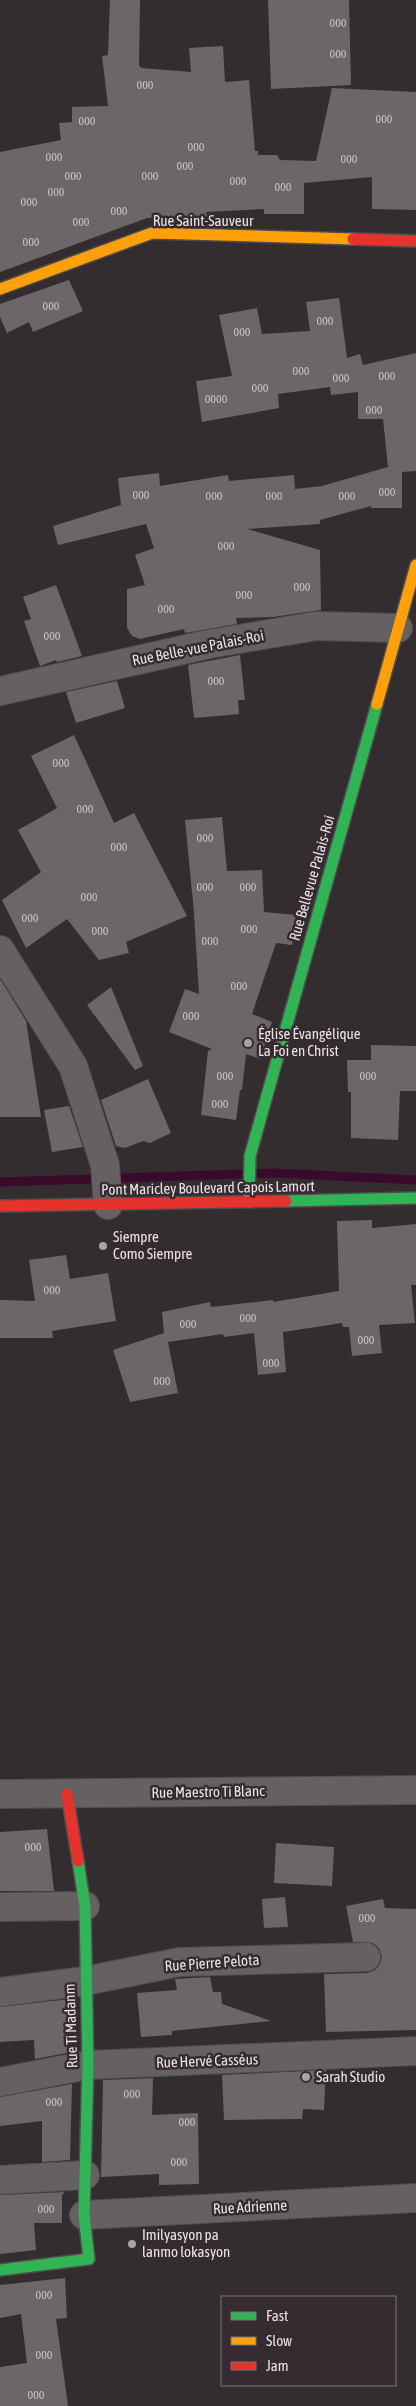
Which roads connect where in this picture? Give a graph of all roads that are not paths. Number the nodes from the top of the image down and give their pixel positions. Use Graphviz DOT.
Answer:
graph roads {
  1 [pos="416,240"];
  2 [pos="0,288"];
  3 [pos="416,564"];
  4 [pos="398,628"];
  5 [pos="0,691"];
  6 [pos="5,965"];
  7 [pos="107,1185"];
  8 [pos="416,1198"];
  9 [pos="249,1202"];
  10 [pos="0,1206"];
  11 [pos="416,1790"];
  12 [pos="0,1794"];
  13 [pos="66,1794"];
  14 [pos="86,1906"];
  15 [pos="0,1907"];
  16 [pos="366,1956"];
  17 [pos="84,1981"];
  18 [pos="0,1992"];
  19 [pos="416,2052"];
  20 [pos="88,2065"];
  21 [pos="0,2082"];
  22 [pos="85,2175"];
  23 [pos="0,2180"];
  24 [pos="416,2198"];
  25 [pos="84,2215"];
  26 [pos="0,2270"];
  1 -- 2 [label="street, Rue Saint-Sauveur"];
  3 -- 4 [label="street, Rue Bellevue Palais-Roi"];
  4 -- 5 [label="street, Rue Belle-vue Palais-Roi"];
  4 -- 9 [label="street, Rue Bellevue Palais-Roi"];
  6 -- 7 [label="street"];
  7 -- 9 [label="street, Pont Maricley Boulevard Capois Lamort"];
  7 -- 10 [label="street, Pont Maricley Boulevard Capois Lamort"];
  8 -- 9 [label="street, Pont Maricley Boulevard Capois Lamort"];
  11 -- 13 [label="street, Rue Maestro Ti Blanc"];
  12 -- 13 [label="street, Rue Maestro Ti Blanc"];
  13 -- 14 [label="street, Rue Ti Madanm"];
  14 -- 15 [label="street"];
  14 -- 17 [label="street, Rue Ti Madanm"];
  16 -- 17 [label="street, Rue Pierre Pelota"];
  17 -- 18 [label="street, Rue Pierre Pelota"];
  17 -- 20 [label="street, Rue Ti Madanm"];
  19 -- 20 [label="street, Rue Hervé Casséus"];
  20 -- 21 [label="street, Rue Hervé Casséus"];
  20 -- 22 [label="street, Rue Ti Madanm"];
  22 -- 23 [label="street"];
  22 -- 25 [label="street, Rue Ti Madanm"];
  24 -- 25 [label="street, Rue Adrienne"];
  25 -- 26 [label="street, Rue Ti Madanm"];
}
